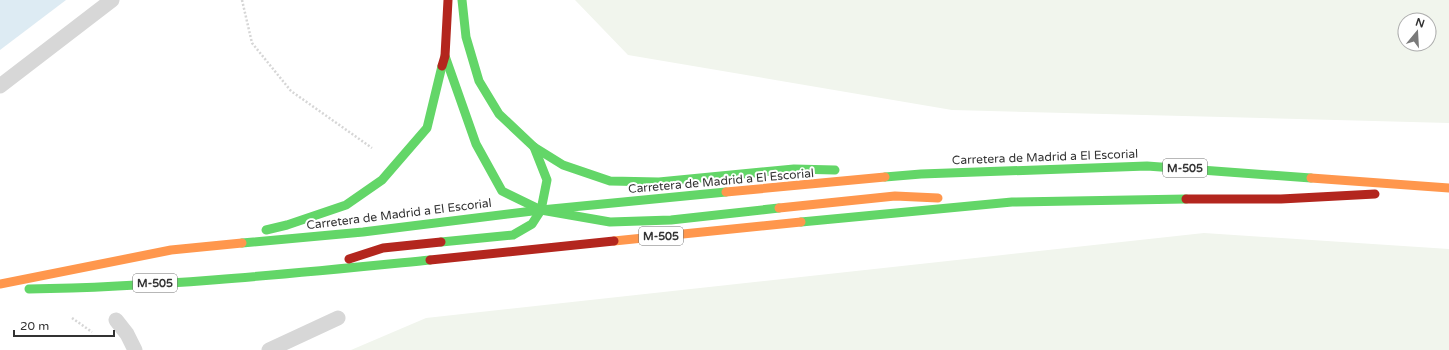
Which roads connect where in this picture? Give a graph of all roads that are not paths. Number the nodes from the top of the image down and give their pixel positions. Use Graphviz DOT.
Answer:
graph roads {
  1 [pos="112,0"];
  2 [pos="448,0"];
  3 [pos="462,0"];
  4 [pos="445,56"];
  5 [pos="0,86"];
  6 [pos="534,147"];
  7 [pos="920,174"];
  8 [pos="1449,189"];
  9 [pos="1012,202"];
  10 [pos="541,210"];
  11 [pos="171,250"];
  12 [pos="310,272"];
  13 [pos="0,284"];
  14 [pos="0,289"];
  15 [pos="338,318"];
  16 [pos="116,320"];
  17 [pos="135,350"];
  18 [pos="269,350"];
  1 -- 5 [label="lane"];
  2 -- 4 [label="highway, M-505"];
  3 -- 6 [label="highway, M-505"];
  4 -- 10 [label="highway, M-505"];
  4 -- 11 [label="highway, M-505"];
  6 -- 7 [label="highway, M-505"];
  6 -- 10 [label="highway, M-505"];
  7 -- 8 [label="highway, Carretera de Madrid a El Escorial / M-505"];
  7 -- 10 [label="highway, Carretera de Madrid a El Escorial / M-505"];
  8 -- 9 [label="highway, Carretera de Madrid a El Escorial / M-505"];
  9 -- 10 [label="highway, M-505"];
  9 -- 12 [label="highway, Carretera de Madrid a El Escorial / M-505"];
  10 -- 11 [label="highway, Carretera de Madrid a El Escorial / M-505"];
  10 -- 12 [label="highway"];
  11 -- 13 [label="highway, Carretera de Madrid a El Escorial / M-505"];
  12 -- 14 [label="highway, Carretera de Madrid a El Escorial / M-505"];
  15 -- 18 [label="lane"];
  16 -- 17 [label="lane"];
}
